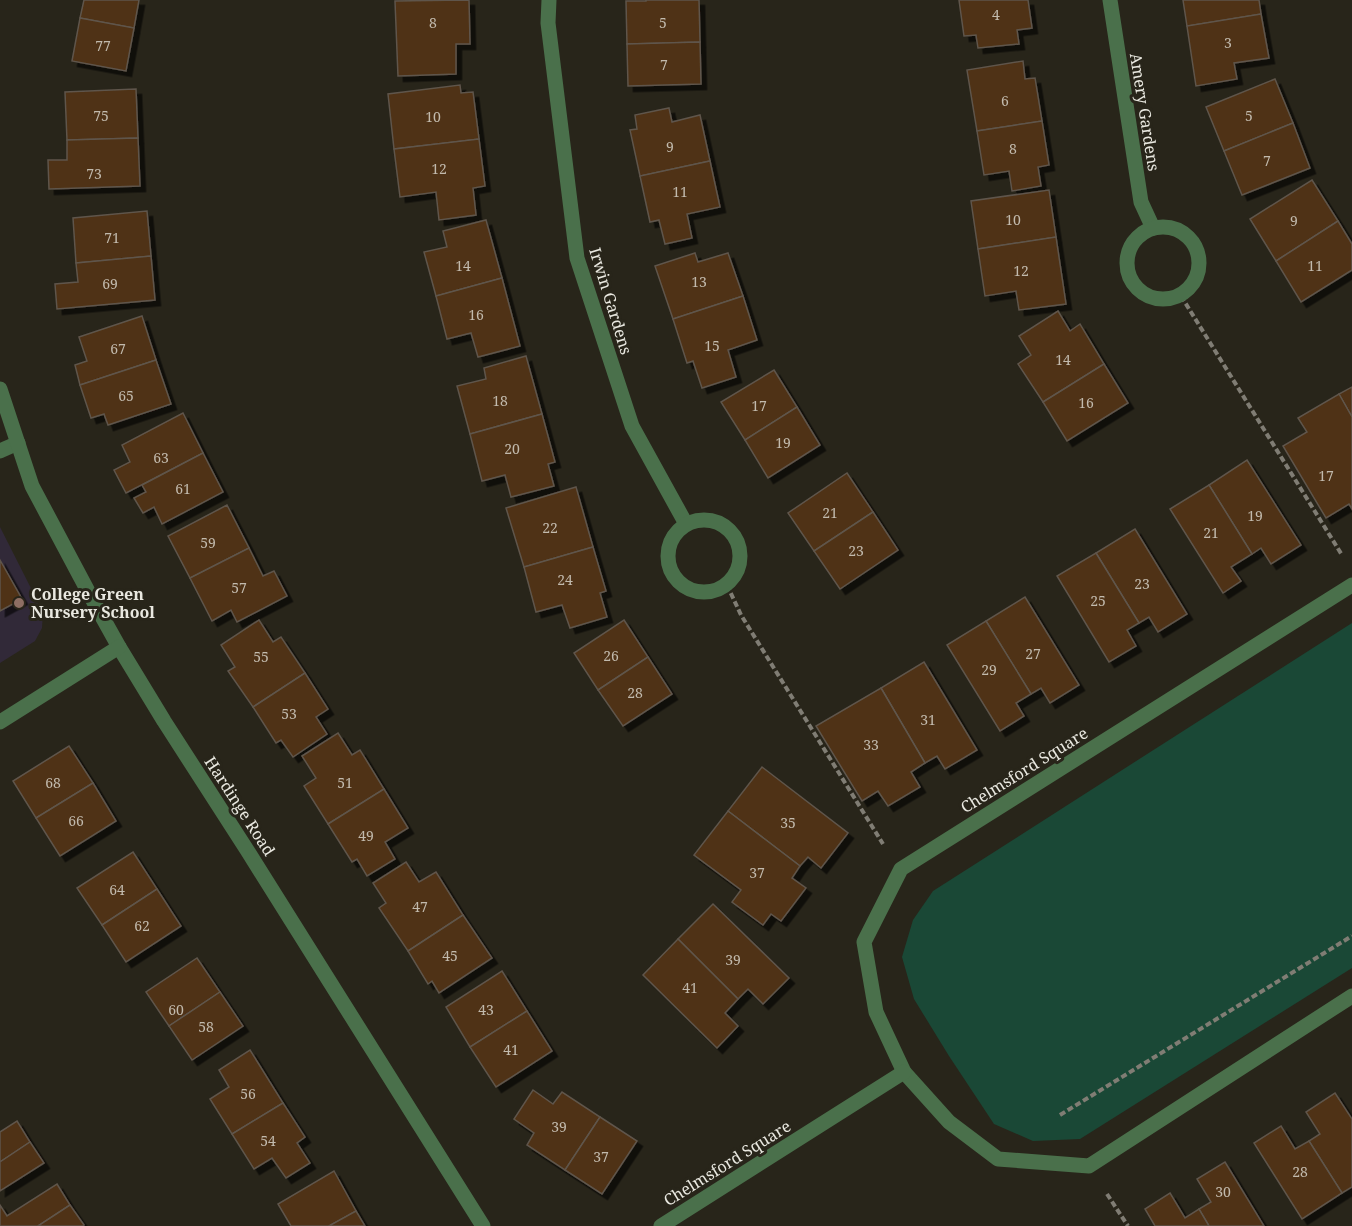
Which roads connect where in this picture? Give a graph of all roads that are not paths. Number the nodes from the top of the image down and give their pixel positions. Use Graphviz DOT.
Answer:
graph roads {
  1 [pos="549,0"];
  2 [pos="1110,0"];
  3 [pos="1153,228"];
  4 [pos="0,389"];
  5 [pos="18,443"];
  6 [pos="0,451"];
  7 [pos="686,524"];
  8 [pos="1352,585"];
  9 [pos="119,647"];
  10 [pos="0,722"];
  11 [pos="1352,996"];
  12 [pos="904,1072"];
  13 [pos="483,1226"];
  14 [pos="661,1226"];
  1 -- 7 [label="street, Irwin Gardens"];
  2 -- 3 [label="street, Amery Gardens"];
  3 -- 3 [label="street"];
  4 -- 5 [label="street, Hardinge Road"];
  5 -- 6 [label="street"];
  5 -- 9 [label="street, Hardinge Road"];
  7 -- 7 [label="street"];
  8 -- 12 [label="street, Chelmsford Square"];
  9 -- 10 [label="street"];
  9 -- 13 [label="street, Hardinge Road"];
  11 -- 12 [label="street"];
  12 -- 14 [label="street, Chelmsford Square"];
}
